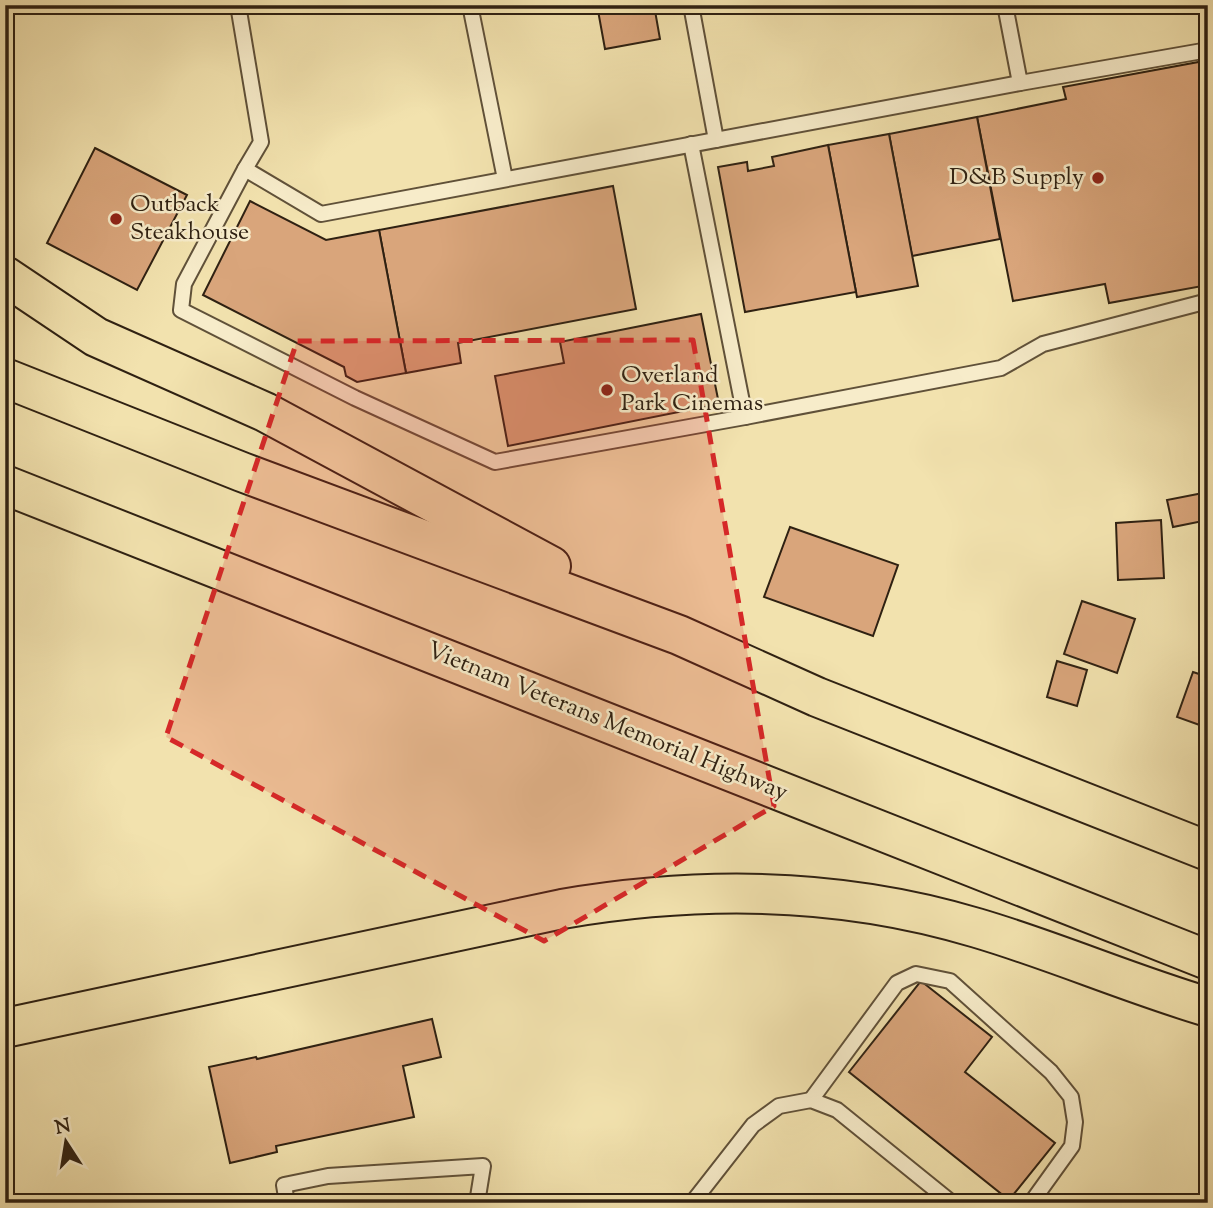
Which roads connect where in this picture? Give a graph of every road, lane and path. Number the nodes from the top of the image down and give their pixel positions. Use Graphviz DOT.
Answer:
graph roads {
  1 [pos="238,5"];
  2 [pos="470,5"];
  3 [pos="691,5"];
  4 [pos="1005,5"];
  5 [pos="1208,50"];
  6 [pos="1020,83"];
  7 [pos="716,140"];
  8 [pos="691,144"];
  9 [pos="245,169"];
  10 [pos="505,179"];
  11 [pos="5,276"];
  12 [pos="1208,301"];
  13 [pos="5,378"];
  14 [pos="745,417"];
  15 [pos="5,485"];
  16 [pos="679,635"];
  17 [pos="1208,851"];
  18 [pos="1208,960"];
  19 [pos="1208,1006"];
  20 [pos="5,1028"];
  21 [pos="811,1100"];
  22 [pos="286,1203"];
  23 [pos="477,1203"];
  24 [pos="692,1203"];
  25 [pos="952,1203"];
  26 [pos="1031,1203"];
  1 -- 9 [label="lane"];
  2 -- 10 [label="lane"];
  3 -- 7 [label="lane"];
  4 -- 6 [label="lane"];
  5 -- 6 [label="lane"];
  6 -- 7 [label="lane"];
  7 -- 8 [label="lane"];
  8 -- 10 [label="lane"];
  8 -- 14 [label="lane"];
  9 -- 10 [label="lane"];
  9 -- 14 [label="lane"];
  11 -- 16 [label="highway"];
  12 -- 14 [label="lane"];
  13 -- 16 [label="highway"];
  15 -- 18 [label="highway, Vietnam Veterans Memorial Highway"];
  16 -- 17 [label="highway"];
  19 -- 20 [label="highway"];
  21 -- 24 [label="lane"];
  21 -- 25 [label="lane"];
  21 -- 26 [label="lane"];
  22 -- 23 [label="lane"];
}
